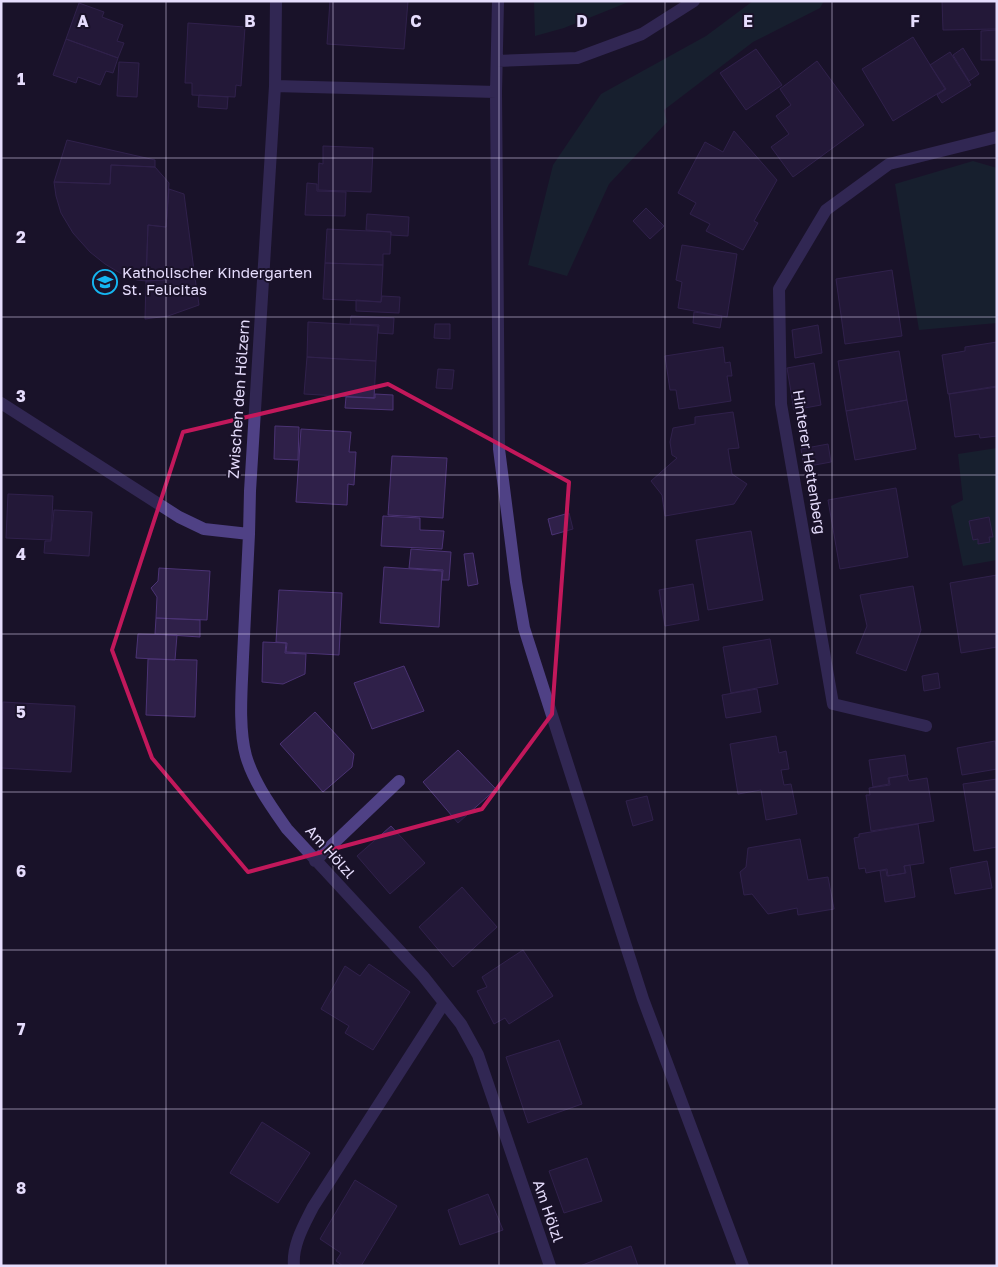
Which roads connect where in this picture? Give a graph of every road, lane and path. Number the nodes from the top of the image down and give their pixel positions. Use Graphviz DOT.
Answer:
graph roads {
  1 [pos="276,1"];
  2 [pos="498,1"];
  3 [pos="694,1"];
  4 [pos="497,61"];
  5 [pos="275,86"];
  6 [pos="496,92"];
  7 [pos="997,137"];
  8 [pos="1,404"];
  9 [pos="249,534"];
  10 [pos="241,697"];
  11 [pos="926,726"];
  12 [pos="399,780"];
  13 [pos="316,861"];
  14 [pos="444,1003"];
  15 [pos="294,1266"];
  16 [pos="550,1266"];
  17 [pos="743,1266"];
  1 -- 5 [label="street, Zwischen den Hölzern"];
  2 -- 4 [label="street"];
  3 -- 4 [label="street"];
  4 -- 6 [label="street"];
  5 -- 6 [label="street"];
  5 -- 9 [label="street, Zwischen den Hölzern"];
  6 -- 17 [label="street"];
  7 -- 11 [label="street, Hinterer Hettenberg"];
  8 -- 9 [label="street"];
  9 -- 10 [label="street, Zwischen den Hölzern"];
  10 -- 13 [label="street, Am Hölzl"];
  12 -- 13 [label="street"];
  13 -- 14 [label="street, Am Hölzl"];
  14 -- 15 [label="street"];
  14 -- 16 [label="street, Am Hölzl"];
}
